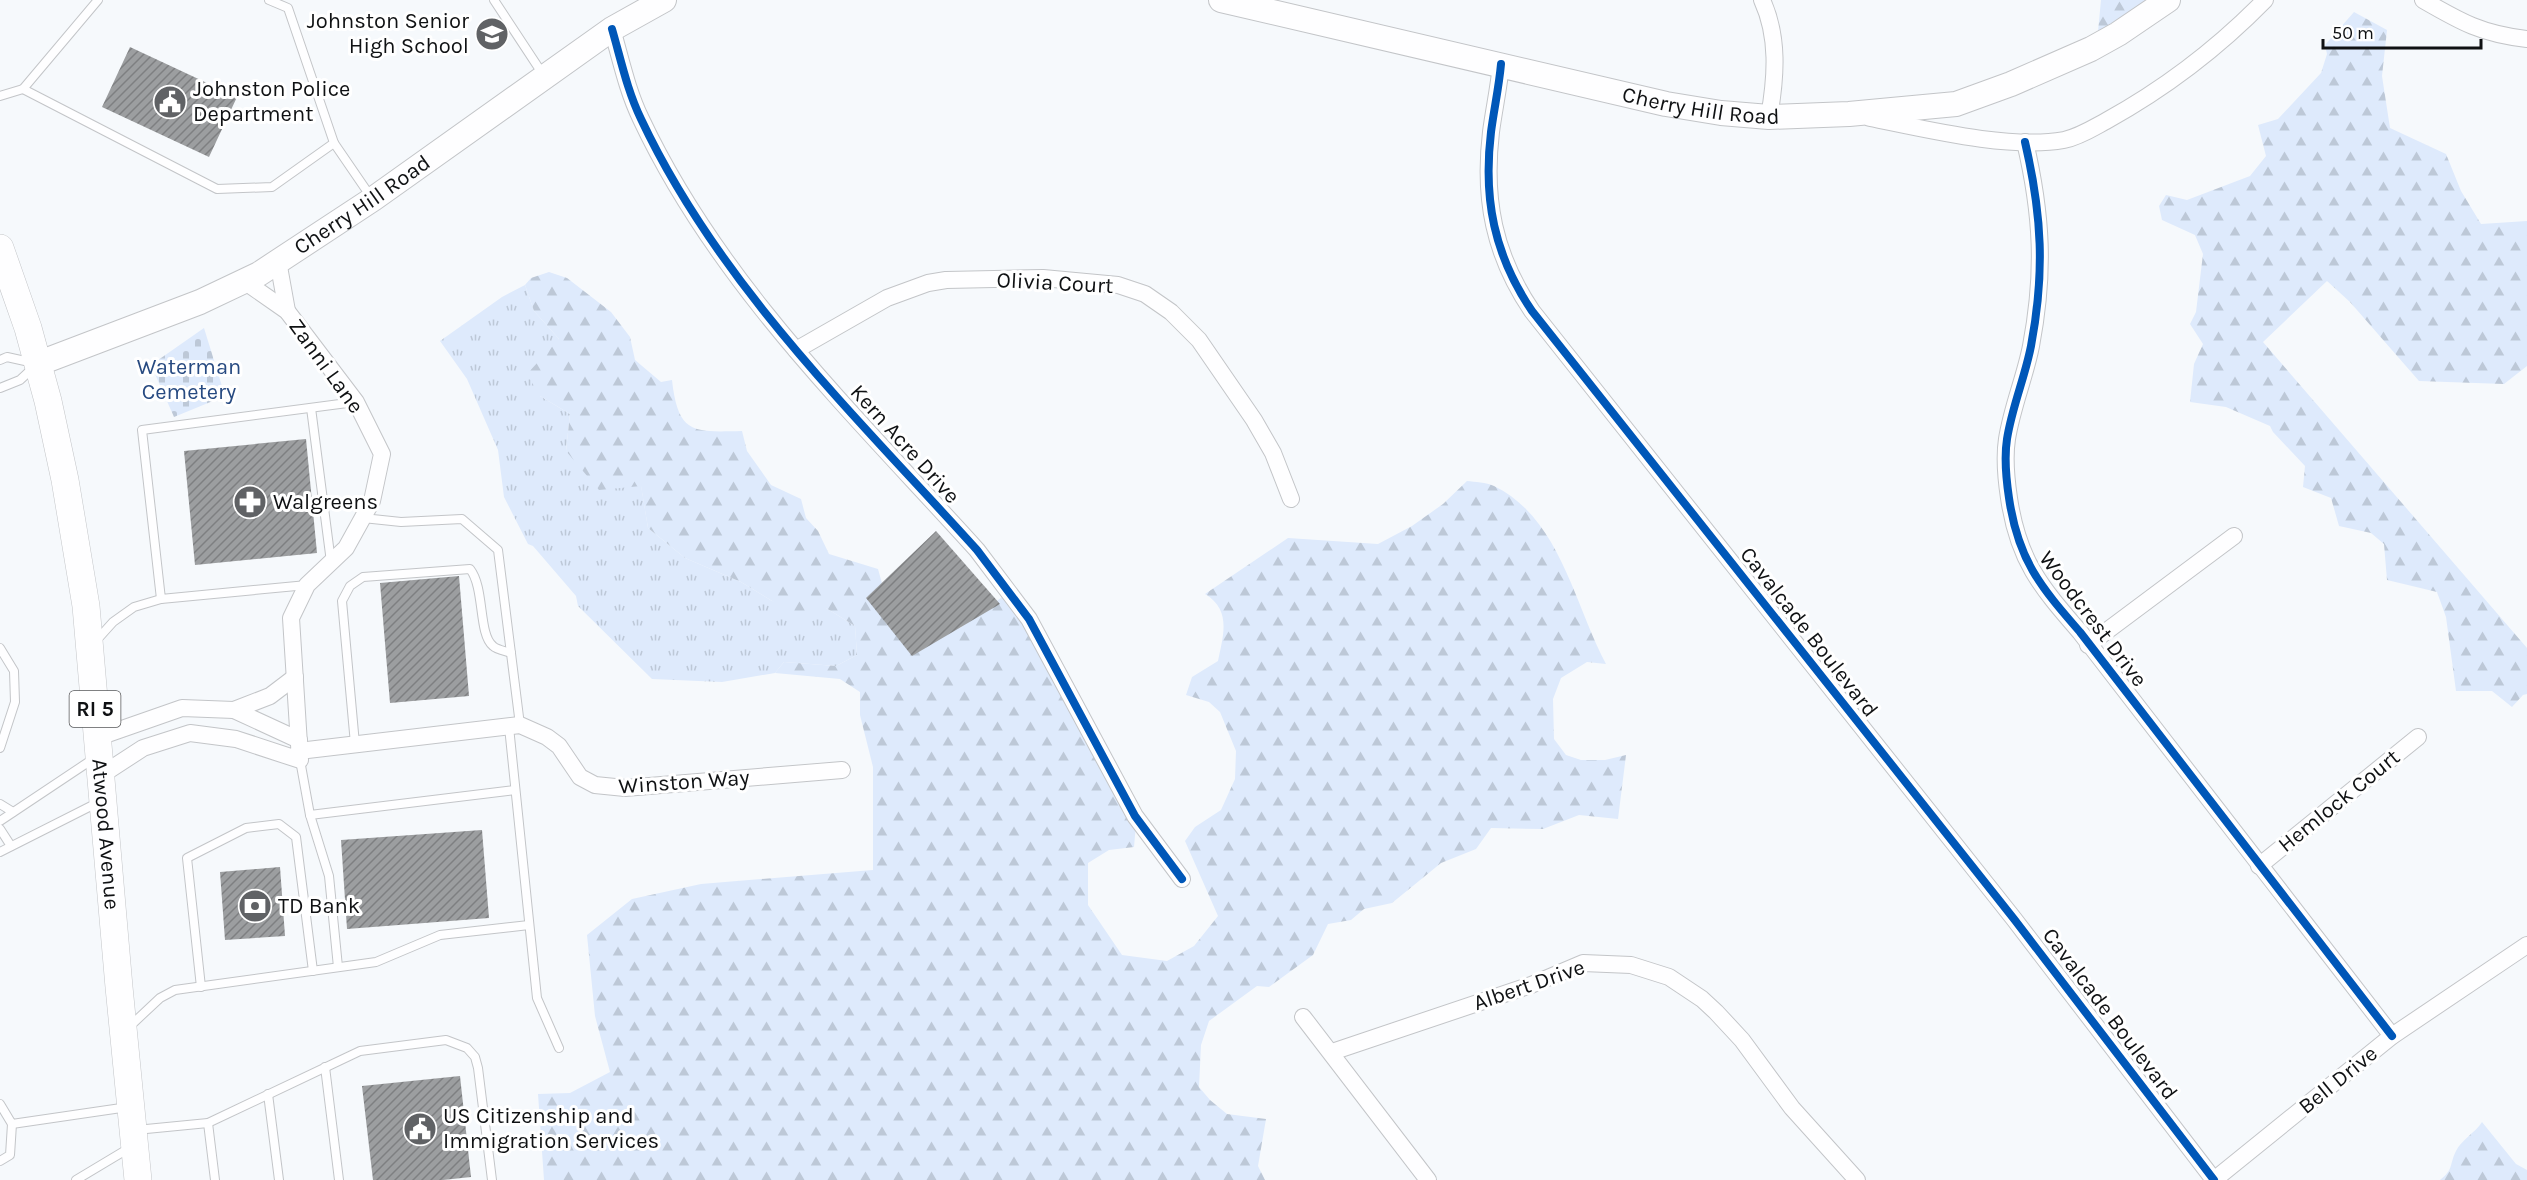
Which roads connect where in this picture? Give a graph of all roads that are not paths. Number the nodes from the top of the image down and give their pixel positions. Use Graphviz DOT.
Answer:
graph roads {
  1 [pos="98,0"];
  2 [pos="269,0"];
  3 [pos="494,0"];
  4 [pos="664,0"];
  5 [pos="1221,0"];
  6 [pos="1762,0"];
  7 [pos="2168,0"];
  8 [pos="2265,0"];
  9 [pos="2423,0"];
  10 [pos="612,29"];
  11 [pos="2527,39"];
  12 [pos="1501,64"];
  13 [pos="544,77"];
  14 [pos="23,88"];
  15 [pos="0,96"];
  16 [pos="1849,114"];
  17 [pos="1769,117"];
  18 [pos="2025,142"];
  19 [pos="334,143"];
  20 [pos="373,200"];
  21 [pos="0,248"];
  22 [pos="278,261"];
  23 [pos="244,281"];
  24 [pos="287,311"];
  25 [pos="796,350"];
  26 [pos="0,360"];
  27 [pos="37,364"];
  28 [pos="0,388"];
  29 [pos="356,402"];
  30 [pos="311,408"];
  31 [pos="1291,499"];
  32 [pos="363,518"];
  33 [pos="2234,536"];
  34 [pos="331,562"];
  35 [pos="307,585"];
  36 [pos="161,599"];
  37 [pos="2088,645"];
  38 [pos="90,646"];
  39 [pos="0,648"];
  40 [pos="511,653"];
  41 [pos="295,677"];
  42 [pos="234,710"];
  43 [pos="514,726"];
  44 [pos="2418,737"];
  45 [pos="355,744"];
  46 [pos="0,748"];
  47 [pos="299,751"];
  48 [pos="100,767"];
  49 [pos="842,770"];
  50 [pos="515,790"];
  51 [pos="0,804"];
  52 [pos="13,812"];
  53 [pos="310,815"];
  54 [pos="0,821"];
  55 [pos="0,829"];
  56 [pos="11,846"];
  57 [pos="0,852"];
  58 [pos="2259,866"];
  59 [pos="1182,879"];
  60 [pos="529,925"];
  61 [pos="2527,945"];
  62 [pos="338,967"];
  63 [pos="313,970"];
  64 [pos="201,987"];
  65 [pos="1303,1017"];
  66 [pos="123,1033"];
  67 [pos="2392,1036"];
  68 [pos="559,1048"];
  69 [pos="1332,1052"];
  70 [pos="325,1067"];
  71 [pos="268,1094"];
  72 [pos="0,1104"];
  73 [pos="208,1123"];
  74 [pos="12,1124"];
  75 [pos="132,1127"];
  76 [pos="0,1161"];
  77 [pos="76,1180"];
  78 [pos="138,1180"];
  79 [pos="215,1180"];
  80 [pos="279,1180"];
  81 [pos="339,1180"];
  82 [pos="492,1180"];
  83 [pos="1428,1180"];
  84 [pos="1857,1180"];
  85 [pos="2214,1180"];
  1 -- 14 [label="lane"];
  2 -- 19 [label="lane"];
  3 -- 13 [label="lane"];
  4 -- 10 [label="main road, Cherry Hill Road"];
  5 -- 12 [label="main road, Cherry Hill Road"];
  6 -- 17 [label="street"];
  7 -- 16 [label="main road, Cherry Hill Road"];
  8 -- 18 [label="street"];
  9 -- 11 [label="street"];
  10 -- 13 [label="main road, Cherry Hill Road"];
  10 -- 25 [label="street, Kern Acre Drive"];
  12 -- 17 [label="main road, Cherry Hill Road"];
  12 -- 85 [label="street, Cavalcade Boulevard"];
  13 -- 20 [label="main road, Cherry Hill Road"];
  14 -- 15 [label="lane"];
  14 -- 19 [label="lane"];
  16 -- 17 [label="main road, Cherry Hill Road"];
  16 -- 18 [label="street"];
  18 -- 37 [label="street, Woodcrest Drive"];
  19 -- 20 [label="lane"];
  20 -- 22 [label="main road, Cherry Hill Road"];
  21 -- 27 [label="main road, Atwood Avenue / RI 5"];
  22 -- 23 [label="main road, Cherry Hill Road"];
  22 -- 24 [label="street, Zanni Lane"];
  23 -- 24 [label="street, Zanni Lane"];
  23 -- 27 [label="main road, Cherry Hill Road"];
  24 -- 29 [label="street, Zanni Lane"];
  25 -- 31 [label="street, Olivia Court"];
  25 -- 59 [label="street, Kern Acre Drive"];
  26 -- 27 [label="lane"];
  27 -- 28 [label="lane"];
  27 -- 38 [label="main road, Atwood Avenue / RI 5"];
  29 -- 30 [label="lane"];
  29 -- 32 [label="street, Zanni Lane"];
  30 -- 34 [label="lane"];
  30 -- 36 [label="lane"];
  32 -- 34 [label="street, Zanni Lane"];
  32 -- 40 [label="lane"];
  33 -- 37 [label="street"];
  34 -- 35 [label="street, Zanni Lane"];
  35 -- 36 [label="lane"];
  35 -- 41 [label="street, Zanni Lane"];
  36 -- 38 [label="lane"];
  37 -- 58 [label="street, Woodcrest Drive"];
  38 -- 48 [label="main road, Atwood Avenue / RI 5"];
  39 -- 46 [label="lane"];
  40 -- 43 [label="lane"];
  40 -- 45 [label="lane"];
  41 -- 42 [label="street"];
  41 -- 47 [label="street, Zanni Lane"];
  42 -- 47 [label="street"];
  42 -- 48 [label="street"];
  43 -- 45 [label="street"];
  43 -- 49 [label="street, Winston Way"];
  43 -- 50 [label="lane"];
  44 -- 58 [label="street, Hemlock Court"];
  45 -- 47 [label="street"];
  47 -- 48 [label="street"];
  47 -- 53 [label="lane"];
  48 -- 52 [label="lane"];
  48 -- 56 [label="lane"];
  48 -- 66 [label="main road, Atwood Avenue / RI 5"];
  50 -- 53 [label="lane"];
  50 -- 60 [label="lane"];
  51 -- 52 [label="lane"];
  52 -- 54 [label="lane"];
  53 -- 62 [label="lane"];
  55 -- 56 [label="lane"];
  56 -- 57 [label="lane"];
  58 -- 67 [label="street, Woodcrest Drive"];
  60 -- 62 [label="lane"];
  60 -- 68 [label="lane"];
  61 -- 67 [label="street, Bell Drive"];
  62 -- 63 [label="lane"];
  63 -- 64 [label="lane"];
  63 -- 64 [label="lane"];
  64 -- 66 [label="lane"];
  65 -- 69 [label="street"];
  66 -- 75 [label="main road, Atwood Avenue / RI 5"];
  67 -- 85 [label="street, Bell Drive"];
  69 -- 83 [label="street"];
  69 -- 84 [label="street, Albert Drive"];
  70 -- 71 [label="lane"];
  70 -- 81 [label="lane"];
  70 -- 82 [label="lane"];
  71 -- 73 [label="lane"];
  71 -- 80 [label="lane"];
  72 -- 74 [label="lane"];
  73 -- 75 [label="lane"];
  73 -- 79 [label="lane"];
  74 -- 75 [label="lane"];
  74 -- 76 [label="lane"];
  75 -- 77 [label="lane"];
  75 -- 78 [label="main road, Atwood Avenue / RI 5"];
}
